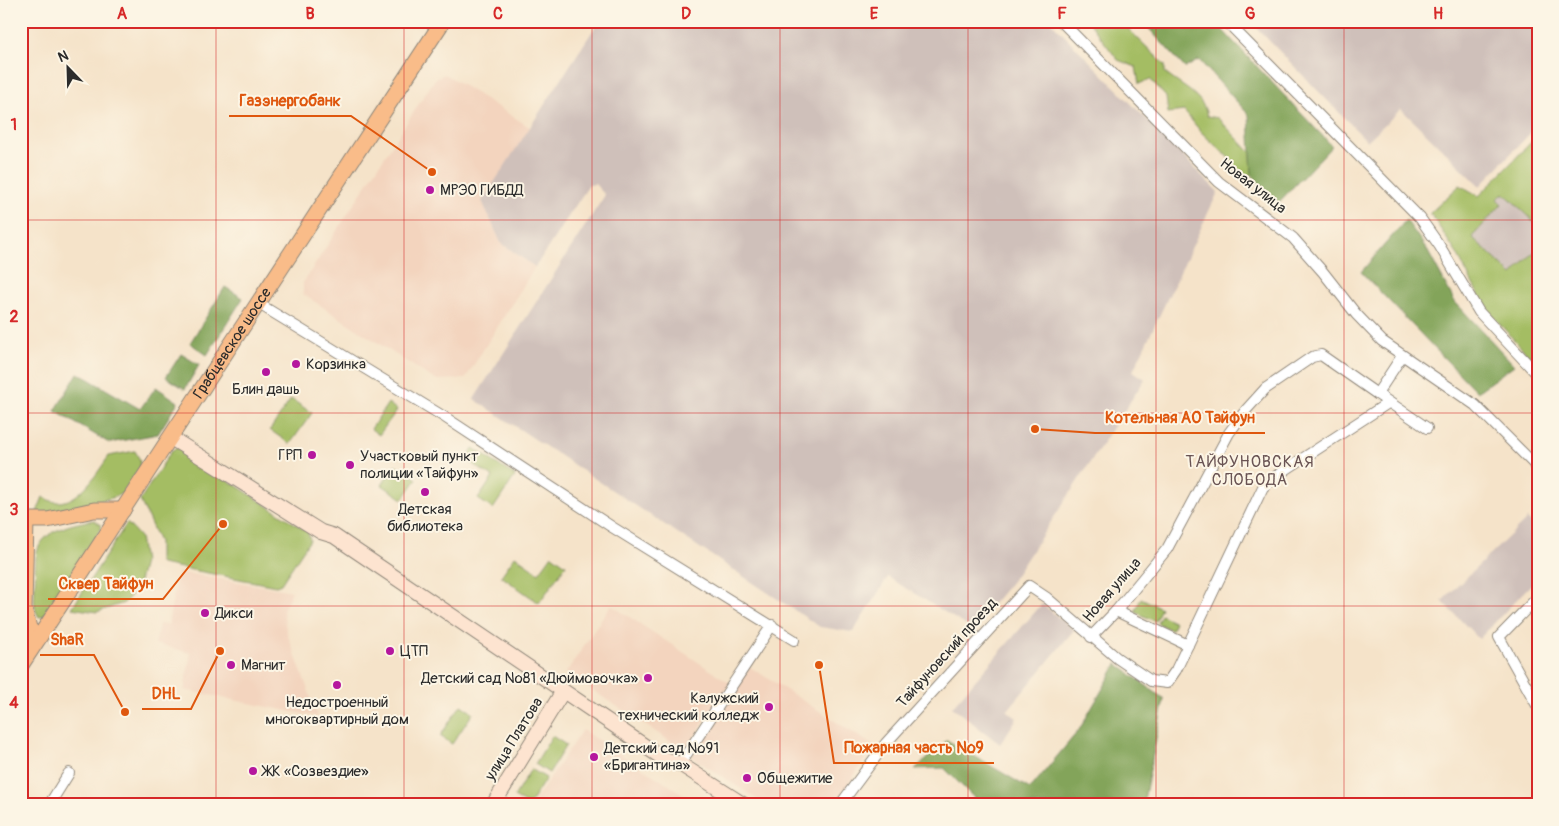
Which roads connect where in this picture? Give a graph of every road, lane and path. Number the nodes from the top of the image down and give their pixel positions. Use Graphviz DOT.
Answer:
graph roads {
  1 [pos="444,21"];
  2 [pos="1061,21"];
  3 [pos="1226,21"];
  4 [pos="259,304"];
  5 [pos="1402,356"];
  6 [pos="1538,375"];
  7 [pos="1377,394"];
  8 [pos="1388,403"];
  9 [pos="1427,428"];
  10 [pos="171,438"];
  11 [pos="1538,468"];
  12 [pos="124,510"];
  13 [pos="71,517"];
  14 [pos="23,518"];
  15 [pos="27,552"];
  16 [pos="1538,596"];
  17 [pos="1116,611"];
  18 [pos="772,625"];
  19 [pos="1091,637"];
  20 [pos="38,639"];
  21 [pos="794,640"];
  22 [pos="1188,645"];
  23 [pos="21,665"];
  24 [pos="563,691"];
  25 [pos="1538,707"];
  26 [pos="680,764"];
  27 [pos="69,773"];
  28 [pos="49,805"];
  29 [pos="493,805"];
  30 [pos="744,805"];
  31 [pos="840,805"];
  1 -- 4 [label="main road, Грабцевское шоссе"];
  2 -- 5 [label="street, Новая улица"];
  3 -- 6 [label="street"];
  4 -- 10 [label="main road, Грабцевское шоссе"];
  4 -- 18 [label="street"];
  5 -- 7 [label="street"];
  5 -- 11 [label="street, Новая улица"];
  7 -- 8 [label="street, Новая улица"];
  7 -- 17 [label="street, Новая улица"];
  8 -- 9 [label="street, Новая улица"];
  8 -- 22 [label="street, Новая улица"];
  10 -- 12 [label="main road, Грабцевское шоссе"];
  10 -- 24 [label="street"];
  12 -- 13 [label="main road"];
  12 -- 20 [label="main road, Грабцевское шоссе"];
  13 -- 14 [label="main road"];
  13 -- 15 [label="main road"];
  14 -- 15 [label="main road"];
  15 -- 20 [label="main road"];
  16 -- 25 [label="street"];
  17 -- 19 [label="street, Новая улица"];
  17 -- 22 [label="street"];
  18 -- 21 [label="street"];
  18 -- 26 [label="street"];
  19 -- 22 [label="street, Новая улица"];
  19 -- 31 [label="street, Тайфуновский проезд"];
  20 -- 23 [label="main road, Грабцевское шоссе"];
  24 -- 26 [label="street"];
  24 -- 29 [label="street, улица Платова"];
  26 -- 30 [label="street"];
  27 -- 28 [label="street"];
}
